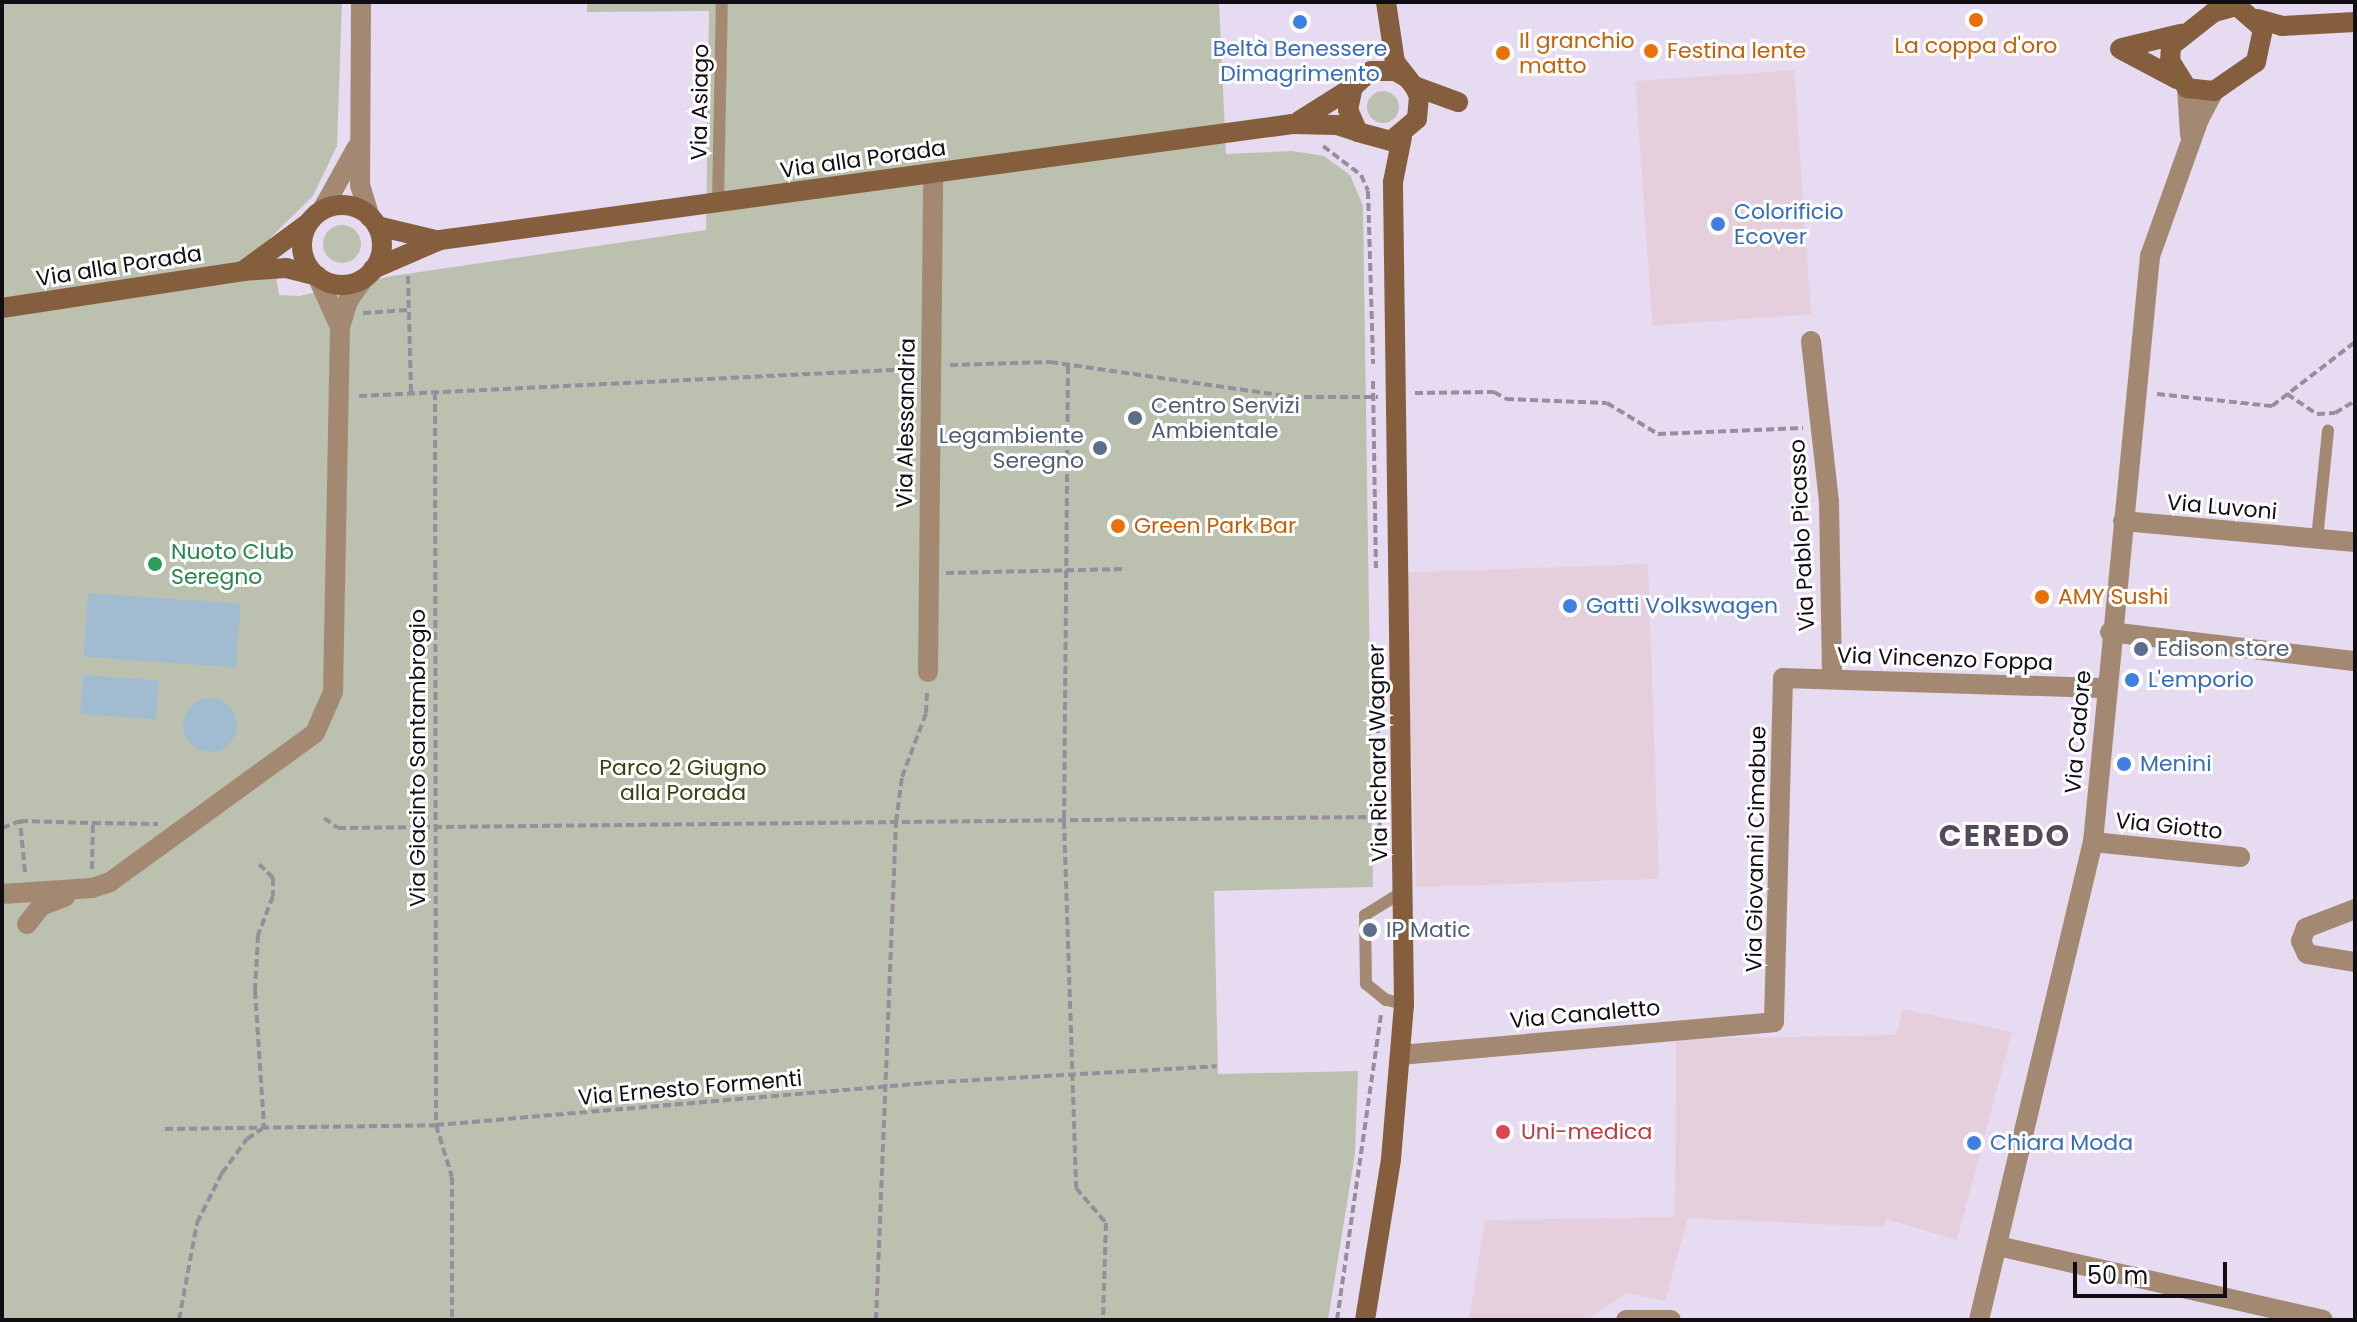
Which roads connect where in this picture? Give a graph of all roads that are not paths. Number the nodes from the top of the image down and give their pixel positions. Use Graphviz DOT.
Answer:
graph roads {
  1 [pos="361,2"];
  2 [pos="722,2"];
  3 [pos="1386,2"];
  4 [pos="2229,4"];
  5 [pos="2253,12"];
  6 [pos="2355,22"];
  7 [pos="2324,24"];
  8 [pos="2180,34"];
  9 [pos="2259,54"];
  10 [pos="1410,81"];
  11 [pos="1356,82"];
  12 [pos="2182,84"];
  13 [pos="2214,91"];
  14 [pos="1417,119"];
  15 [pos="1292,124"];
  16 [pos="1363,135"];
  17 [pos="1402,137"];
  18 [pos="359,143"];
  19 [pos="2190,143"];
  20 [pos="933,174"];
  21 [pos="1393,182"];
  22 [pos="718,202"];
  23 [pos="316,216"];
  24 [pos="373,221"];
  25 [pos="440,240"];
  26 [pos="243,271"];
  27 [pos="369,273"];
  28 [pos="317,276"];
  29 [pos="2,308"];
  30 [pos="340,327"];
  31 [pos="1811,341"];
  32 [pos="2328,431"];
  33 [pos="2123,521"];
  34 [pos="2317,539"];
  35 [pos="2355,542"];
  36 [pos="2110,632"];
  37 [pos="2355,661"];
  38 [pos="928,672"];
  39 [pos="1783,678"];
  40 [pos="1832,679"];
  41 [pos="2106,688"];
  42 [pos="2093,842"];
  43 [pos="2240,857"];
  44 [pos="92,888"];
  45 [pos="1404,891"];
  46 [pos="2,894"];
  47 [pos="2355,909"];
  48 [pos="27,924"];
  49 [pos="2355,962"];
  50 [pos="1395,1002"];
  51 [pos="1774,1022"];
  52 [pos="1400,1055"];
  53 [pos="1998,1246"];
  54 [pos="1365,1320"];
  55 [pos="1626,1320"];
  56 [pos="1671,1320"];
  57 [pos="1979,1320"];
  58 [pos="2323,1320"];
  1 -- 18 [label="street"];
  2 -- 22 [label="lane, Via Asiago"];
  3 -- 10 [label="street"];
  3 -- 11 [label="street"];
  4 -- 5 [label="street"];
  4 -- 8 [label="street"];
  5 -- 7 [label="street"];
  5 -- 9 [label="street"];
  6 -- 7 [label="street"];
  7 -- 9 [label="street"];
  8 -- 12 [label="street"];
  8 -- 12 [label="street"];
  9 -- 13 [label="street"];
  10 -- 11 [label="street"];
  10 -- 14 [label="street"];
  10 -- 14 [label="street"];
  11 -- 15 [label="street, Via alla Porada"];
  11 -- 16 [label="street"];
  12 -- 13 [label="street"];
  12 -- 19 [label="street, Via Cadore"];
  13 -- 19 [label="street, Via Cadore"];
  14 -- 17 [label="street"];
  15 -- 16 [label="street, Via alla Porada"];
  15 -- 20 [label="street, Via alla Porada"];
  16 -- 17 [label="street"];
  16 -- 21 [label="street, Via Richard Wagner"];
  17 -- 21 [label="street, Via Richard Wagner"];
  18 -- 23 [label="street"];
  18 -- 24 [label="street"];
  19 -- 33 [label="street, Via Cadore"];
  20 -- 22 [label="street, Via alla Porada"];
  20 -- 38 [label="street, Via Alessandria"];
  21 -- 45 [label="street, Via Richard Wagner"];
  22 -- 25 [label="street, Via alla Porada"];
  23 -- 24 [label="street"];
  23 -- 26 [label="street, Via alla Porada"];
  23 -- 28 [label="street"];
  24 -- 25 [label="street, Via alla Porada"];
  24 -- 27 [label="street"];
  25 -- 27 [label="street, Via alla Porada"];
  26 -- 28 [label="street, Via alla Porada"];
  26 -- 29 [label="street, Via alla Porada"];
  27 -- 28 [label="street"];
  27 -- 30 [label="street"];
  28 -- 30 [label="street"];
  30 -- 44 [label="street"];
  31 -- 40 [label="street, Via Pablo Picasso"];
  32 -- 34 [label="lane"];
  33 -- 34 [label="street, Via Luvoni"];
  33 -- 36 [label="street, Via Cadore"];
  34 -- 35 [label="street, Via Luvoni"];
  36 -- 37 [label="street"];
  36 -- 41 [label="street, Via Cadore"];
  39 -- 40 [label="street, Via Vincenzo Foppa"];
  39 -- 51 [label="street, Via Giovanni Cimabue"];
  40 -- 41 [label="street, Via Vincenzo Foppa"];
  41 -- 42 [label="street, Via Cadore"];
  42 -- 43 [label="street, Via Giotto"];
  42 -- 53 [label="street, Via Cadore"];
  44 -- 46 [label="street"];
  44 -- 48 [label="street"];
  45 -- 50 [label="street, Via Richard Wagner"];
  45 -- 50 [label="lane"];
  47 -- 49 [label="street"];
  50 -- 52 [label="street, Via Richard Wagner"];
  51 -- 52 [label="street, Via Canaletto"];
  52 -- 54 [label="street, Via Richard Wagner"];
  53 -- 57 [label="street, Via Cadore"];
  53 -- 58 [label="street"];
  55 -- 56 [label="street"];
}
